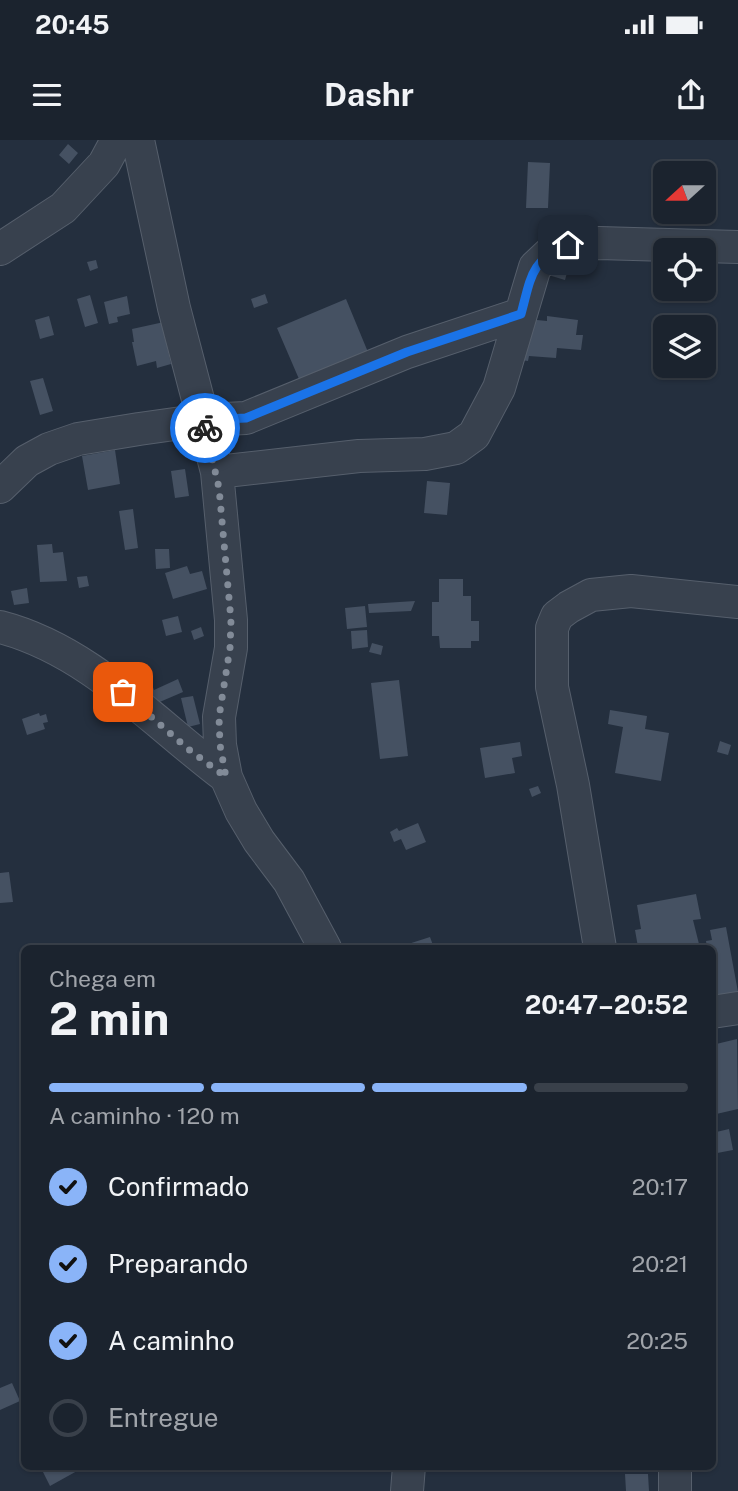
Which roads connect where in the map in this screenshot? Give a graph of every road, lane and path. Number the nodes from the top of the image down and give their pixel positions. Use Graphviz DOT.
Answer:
graph roads {
  1 [pos="117,140"];
  2 [pos="138,140"];
  3 [pos="738,247"];
  4 [pos="0,249"];
  5 [pos="521,314"];
  6 [pos="203,420"];
  7 [pos="217,472"];
  8 [pos="0,487"];
  9 [pos="738,602"];
  10 [pos="0,627"];
  11 [pos="226,777"];
  12 [pos="323,945"];
  13 [pos="600,945"];
  14 [pos="738,1008"];
  15 [pos="716,1011"];
  16 [pos="410,1470"];
  17 [pos="676,1470"];
  18 [pos="407,1491"];
  19 [pos="675,1491"];
  1 -- 4 [label="street"];
  2 -- 6 [label="street"];
  3 -- 5 [label="street"];
  5 -- 6 [label="street"];
  5 -- 7 [label="street"];
  6 -- 7 [label="street"];
  6 -- 8 [label="street"];
  7 -- 11 [label="street"];
  9 -- 13 [label="street"];
  10 -- 11 [label="street"];
  11 -- 12 [label="street"];
  14 -- 15 [label="street"];
  16 -- 18 [label="street"];
  17 -- 19 [label="street"];
}
